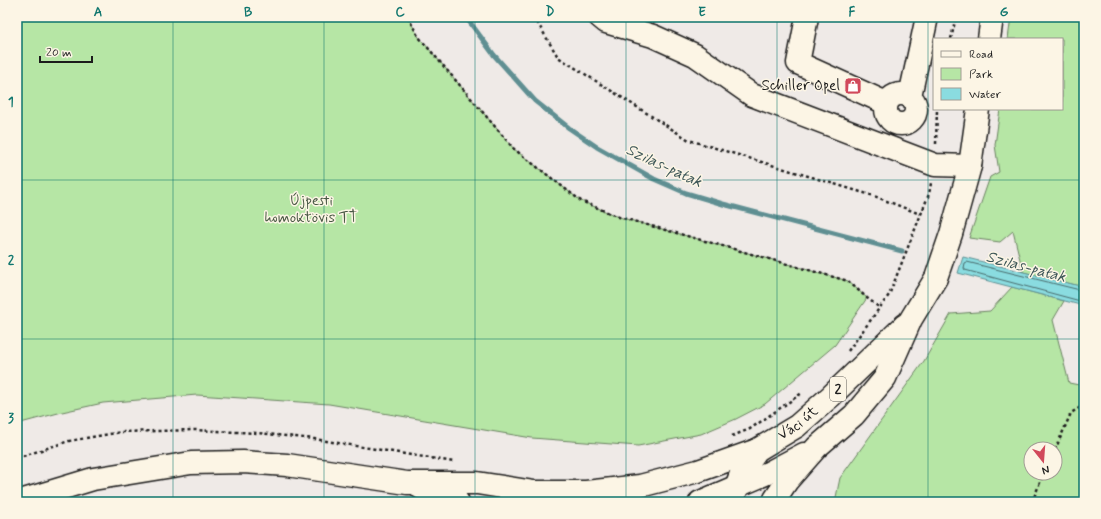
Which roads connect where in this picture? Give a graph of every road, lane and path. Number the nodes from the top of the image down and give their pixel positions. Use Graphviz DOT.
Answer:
graph roads {
  1 [pos="408,17"];
  2 [pos="534,17"];
  3 [pos="600,17"];
  4 [pos="807,17"];
  5 [pos="927,17"];
  6 [pos="956,17"];
  7 [pos="992,17"];
  8 [pos="951,38"];
  9 [pos="989,38"];
  10 [pos="978,110"];
  11 [pos="970,166"];
  12 [pos="920,214"];
  13 [pos="916,226"];
  14 [pos="880,308"];
  15 [pos="911,319"];
  16 [pos="844,356"];
  17 [pos="806,391"];
  18 [pos="1084,406"];
  19 [pos="728,438"];
  20 [pos="1059,441"];
  21 [pos="818,447"];
  22 [pos="757,450"];
  23 [pos="17,458"];
  24 [pos="460,463"];
  25 [pos="698,471"];
  26 [pos="1041,481"];
  27 [pos="406,483"];
  28 [pos="738,497"];
  29 [pos="17,502"];
  30 [pos="458,502"];
  31 [pos="700,502"];
  32 [pos="774,502"];
  33 [pos="1032,502"];
  1 -- 14 [label="path"];
  2 -- 12 [label="path"];
  3 -- 11 [label="main road"];
  4 -- 5 [label="main road"];
  6 -- 8 [label="path"];
  7 -- 9 [label="main road"];
  10 -- 11 [label="main road, Váci út / 2"];
  11 -- 15 [label="main road, Váci út / 2"];
  13 -- 14 [label="path"];
  14 -- 16 [label="path"];
  15 -- 21 [label="main road, Váci út / 2"];
  15 -- 22 [label="main road, Váci út / 2"];
  17 -- 19 [label="path"];
  18 -- 20 [label="path"];
  21 -- 28 [label="main road"];
  21 -- 32 [label="main road, Váci út / 2"];
  22 -- 25 [label="main road"];
  22 -- 28 [label="main road, Váci út / 2"];
  23 -- 24 [label="path"];
  25 -- 27 [label="main road"];
  25 -- 28 [label="main road"];
  26 -- 33 [label="path"];
  27 -- 29 [label="main road"];
  27 -- 30 [label="main road"];
  28 -- 31 [label="main road"];
}
